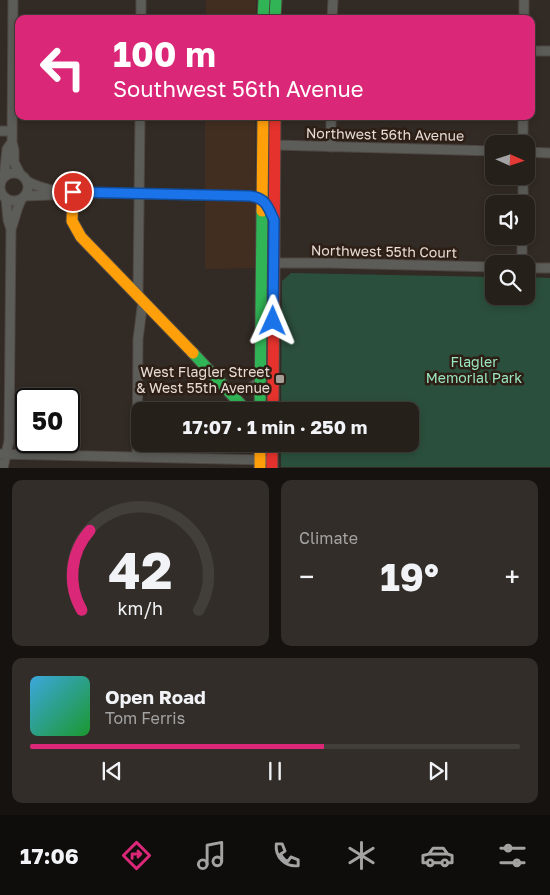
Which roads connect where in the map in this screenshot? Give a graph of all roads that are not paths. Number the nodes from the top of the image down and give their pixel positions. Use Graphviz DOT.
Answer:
graph roads {
  1 [pos="13,0"];
  2 [pos="141,0"];
  3 [pos="264,0"];
  4 [pos="276,0"];
  5 [pos="333,0"];
  6 [pos="524,0"];
  7 [pos="141,15"];
  8 [pos="264,15"];
  9 [pos="276,15"];
  10 [pos="332,15"];
  11 [pos="524,15"];
  12 [pos="535,51"];
  13 [pos="550,51"];
  14 [pos="140,120"];
  15 [pos="263,120"];
  16 [pos="275,120"];
  17 [pos="332,120"];
  18 [pos="523,120"];
  19 [pos="0,131"];
  20 [pos="12,131"];
  21 [pos="523,135"];
  22 [pos="12,142"];
  23 [pos="275,145"];
  24 [pos="331,147"];
  25 [pos="485,151"];
  26 [pos="535,152"];
  27 [pos="550,152"];
  28 [pos="20,174"];
  29 [pos="2,180"];
  30 [pos="27,181"];
  31 [pos="56,192"];
  32 [pos="73,192"];
  33 [pos="140,194"];
  34 [pos="3,197"];
  35 [pos="23,198"];
  36 [pos="262,199"];
  37 [pos="274,220"];
  38 [pos="11,229"];
  39 [pos="274,263"];
  40 [pos="485,267"];
  41 [pos="535,268"];
  42 [pos="550,268"];
  43 [pos="140,297"];
  44 [pos="260,381"];
  45 [pos="225,388"];
  46 [pos="238,402"];
  47 [pos="260,402"];
  48 [pos="273,402"];
  49 [pos="3,454"];
  50 [pos="137,457"];
  51 [pos="260,464"];
  52 [pos="272,464"];
  53 [pos="3,468"];
  1 -- 20 [label="street"];
  2 -- 7 [label="street"];
  3 -- 8 [label="main road"];
  4 -- 9 [label="main road"];
  5 -- 10 [label="street"];
  6 -- 11 [label="street"];
  12 -- 13 [label="street"];
  14 -- 33 [label="street"];
  15 -- 23 [label="main road"];
  15 -- 36 [label="main road"];
  16 -- 23 [label="main road"];
  17 -- 24 [label="street"];
  18 -- 21 [label="street"];
  19 -- 20 [label="street"];
  20 -- 22 [label="street"];
  22 -- 28 [label="street"];
  22 -- 29 [label="street"];
  23 -- 24 [label="street, Northwest 56th Avenue"];
  23 -- 37 [label="main road"];
  24 -- 25 [label="street, Northwest 56th Avenue"];
  26 -- 27 [label="street"];
  28 -- 29 [label="street"];
  28 -- 30 [label="street"];
  29 -- 34 [label="street"];
  30 -- 31 [label="street"];
  30 -- 35 [label="street"];
  31 -- 32 [label="street"];
  31 -- 35 [label="street"];
  32 -- 33 [label="street"];
  32 -- 43 [label="main road"];
  33 -- 36 [label="street"];
  33 -- 43 [label="street"];
  34 -- 35 [label="street"];
  34 -- 38 [label="street"];
  35 -- 38 [label="street"];
  36 -- 37 [label="main road"];
  36 -- 44 [label="main road"];
  37 -- 39 [label="main road"];
  38 -- 49 [label="street"];
  39 -- 40 [label="street, Northwest 55th Court"];
  39 -- 48 [label="main road"];
  41 -- 42 [label="street"];
  43 -- 45 [label="main road"];
  43 -- 50 [label="street"];
  44 -- 45 [label="street"];
  44 -- 47 [label="main road"];
  45 -- 46 [label="main road"];
  49 -- 50 [label="street"];
  49 -- 53 [label="street"];
  50 -- 51 [label="street"];
  51 -- 52 [label="street"];
}
